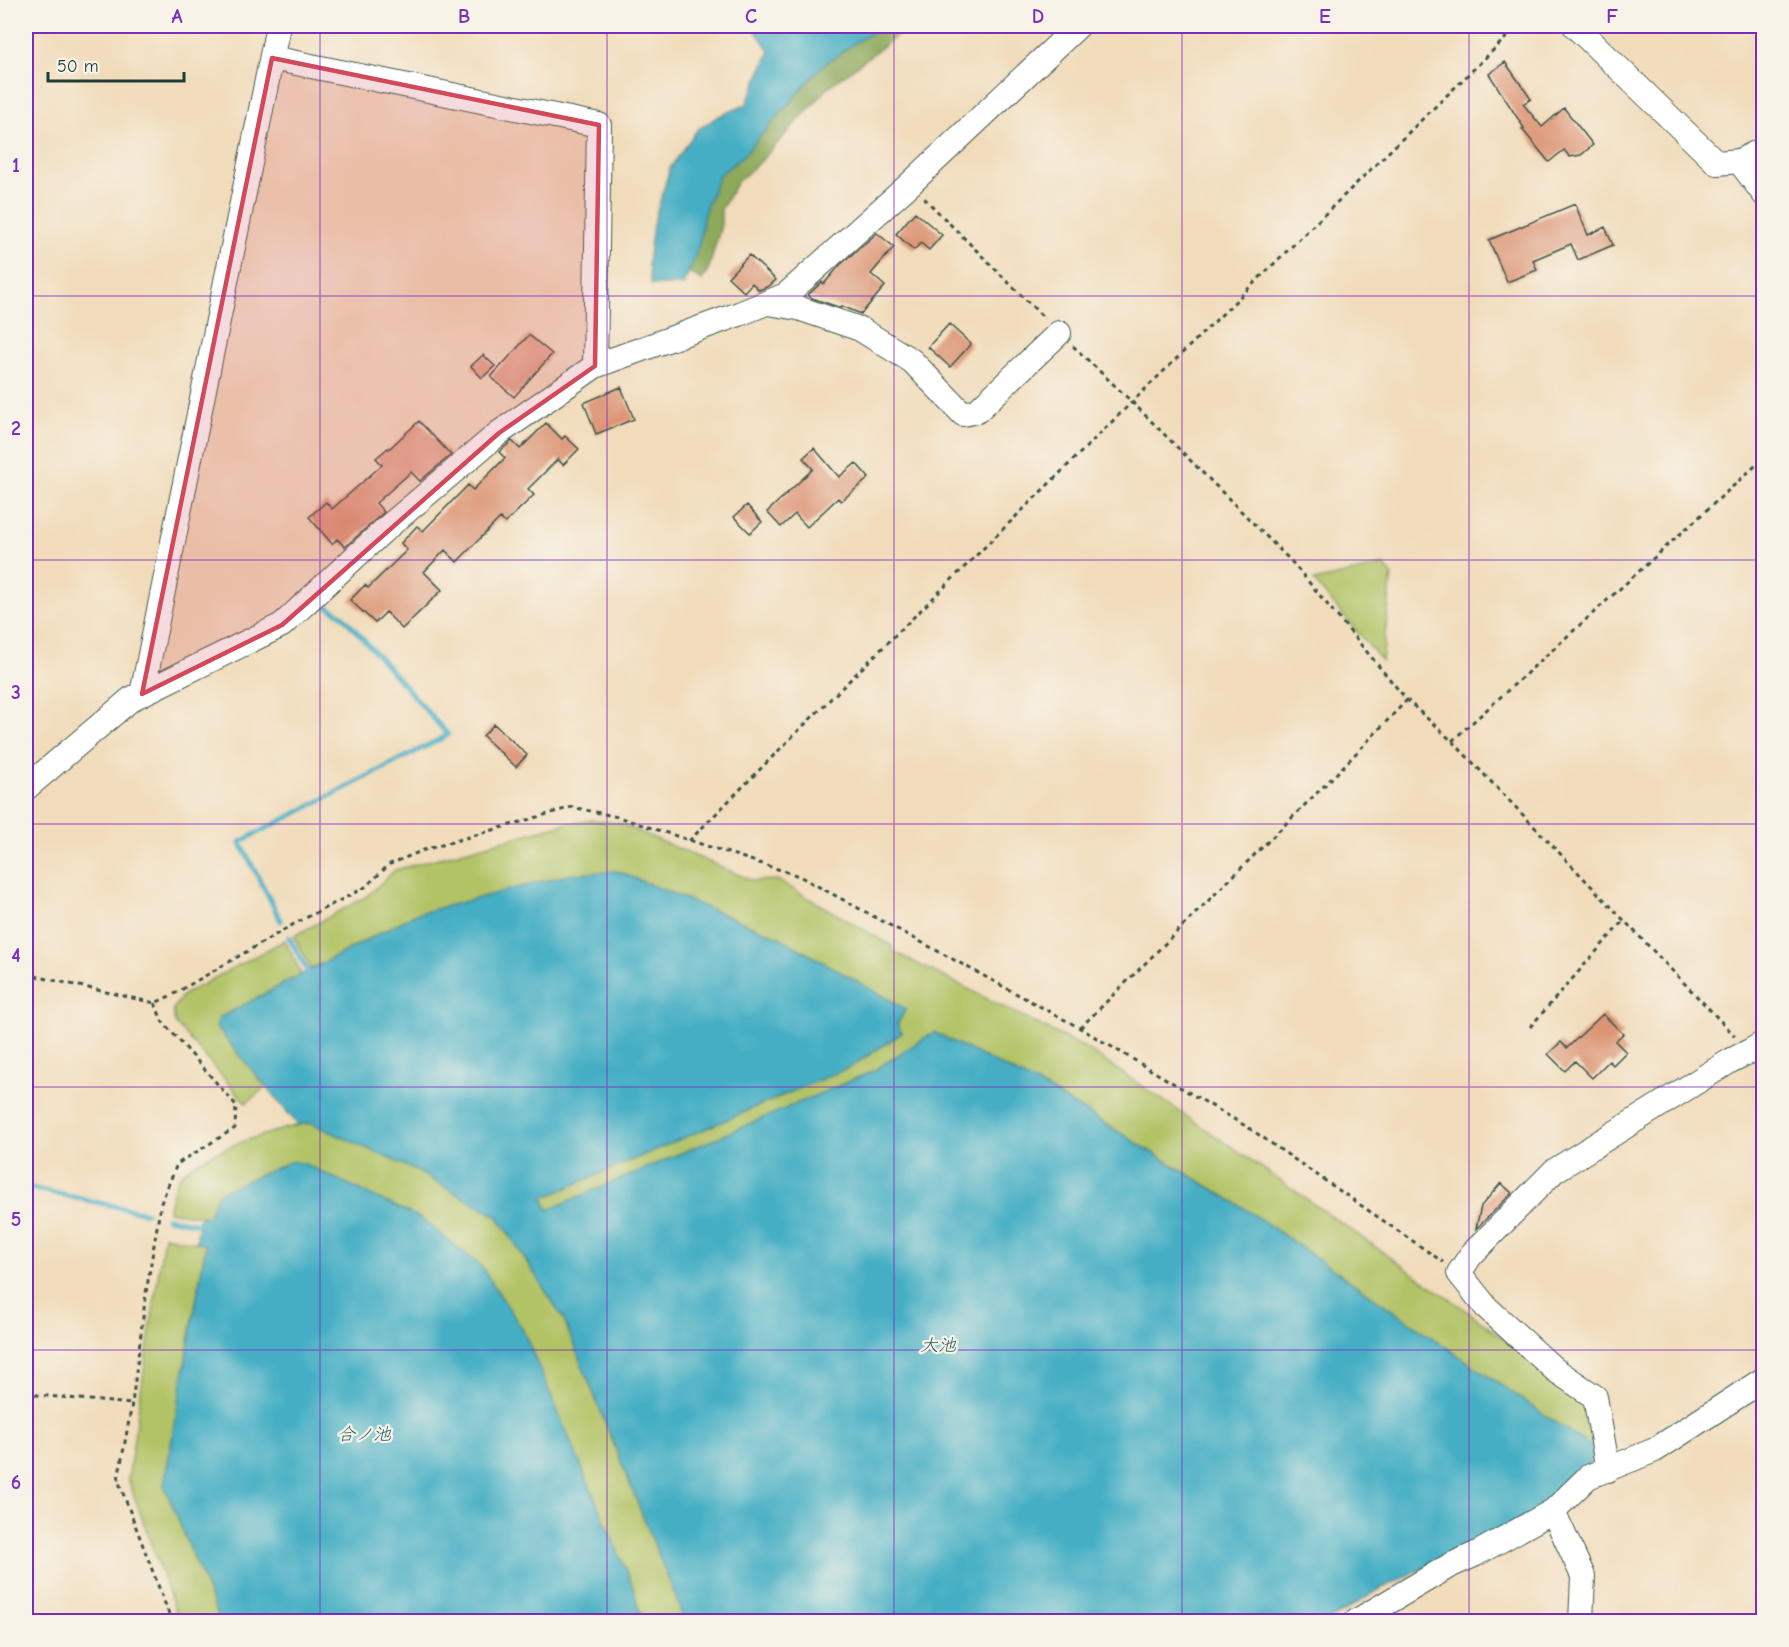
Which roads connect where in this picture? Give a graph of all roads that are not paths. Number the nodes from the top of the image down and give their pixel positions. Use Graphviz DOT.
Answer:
graph roads {
  1 [pos="278,26"];
  2 [pos="1078,26"];
  3 [pos="1575,26"];
  4 [pos="272,58"];
  5 [pos="1764,149"];
  6 [pos="1739,161"];
  7 [pos="1764,194"];
  8 [pos="768,303"];
  9 [pos="1059,333"];
  10 [pos="595,366"];
  11 [pos="142,694"];
  12 [pos="26,788"];
  13 [pos="1757,1047"];
  14 [pos="1764,1379"];
  15 [pos="1608,1470"];
  16 [pos="1553,1510"];
  17 [pos="1355,1622"];
  18 [pos="1581,1622"];
  1 -- 4 [label="street"];
  2 -- 8 [label="street"];
  3 -- 6 [label="street"];
  4 -- 10 [label="street"];
  4 -- 11 [label="street"];
  5 -- 6 [label="street"];
  6 -- 7 [label="street"];
  8 -- 9 [label="street"];
  8 -- 10 [label="street"];
  10 -- 11 [label="street"];
  11 -- 12 [label="street"];
  13 -- 15 [label="street"];
  14 -- 15 [label="street"];
  15 -- 16 [label="street"];
  16 -- 17 [label="street"];
  16 -- 18 [label="street"];
}
